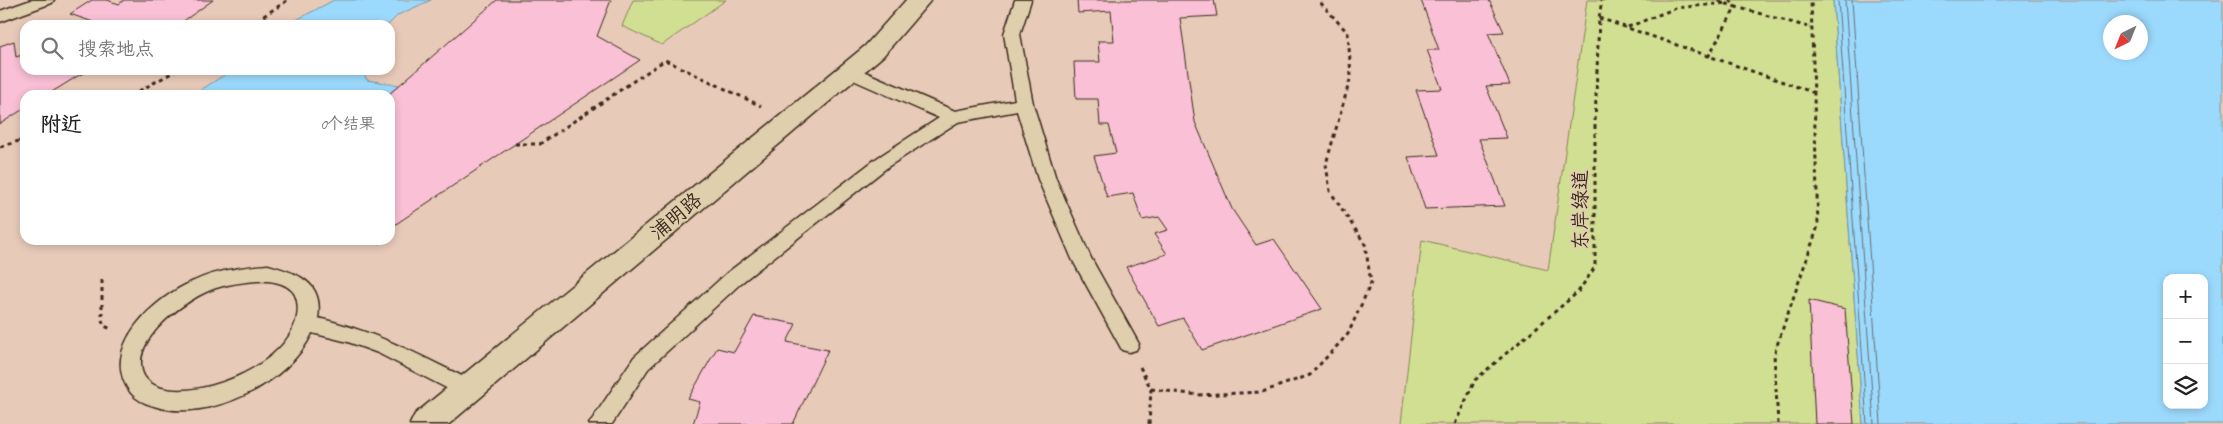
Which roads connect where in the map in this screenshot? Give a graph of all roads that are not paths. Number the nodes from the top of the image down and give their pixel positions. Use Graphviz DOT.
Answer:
graph roads {
  1 [pos="46,0"];
  2 [pos="919,0"];
  3 [pos="1024,0"];
  4 [pos="0,17"];
  5 [pos="850,72"];
  6 [pos="1024,104"];
  7 [pos="953,116"];
  8 [pos="307,324"];
  9 [pos="1129,344"];
  10 [pos="468,390"];
  11 [pos="426,424"];
  12 [pos="600,424"];
  1 -- 4 [label="lane"];
  2 -- 5 [label="main road, 浦明路"];
  3 -- 6 [label="lane"];
  5 -- 7 [label="lane"];
  5 -- 10 [label="main road, 浦明路"];
  6 -- 7 [label="lane"];
  6 -- 9 [label="lane"];
  7 -- 12 [label="lane"];
  8 -- 8 [label="lane"];
  8 -- 10 [label="lane"];
  10 -- 11 [label="main road, 浦明路"];
}
